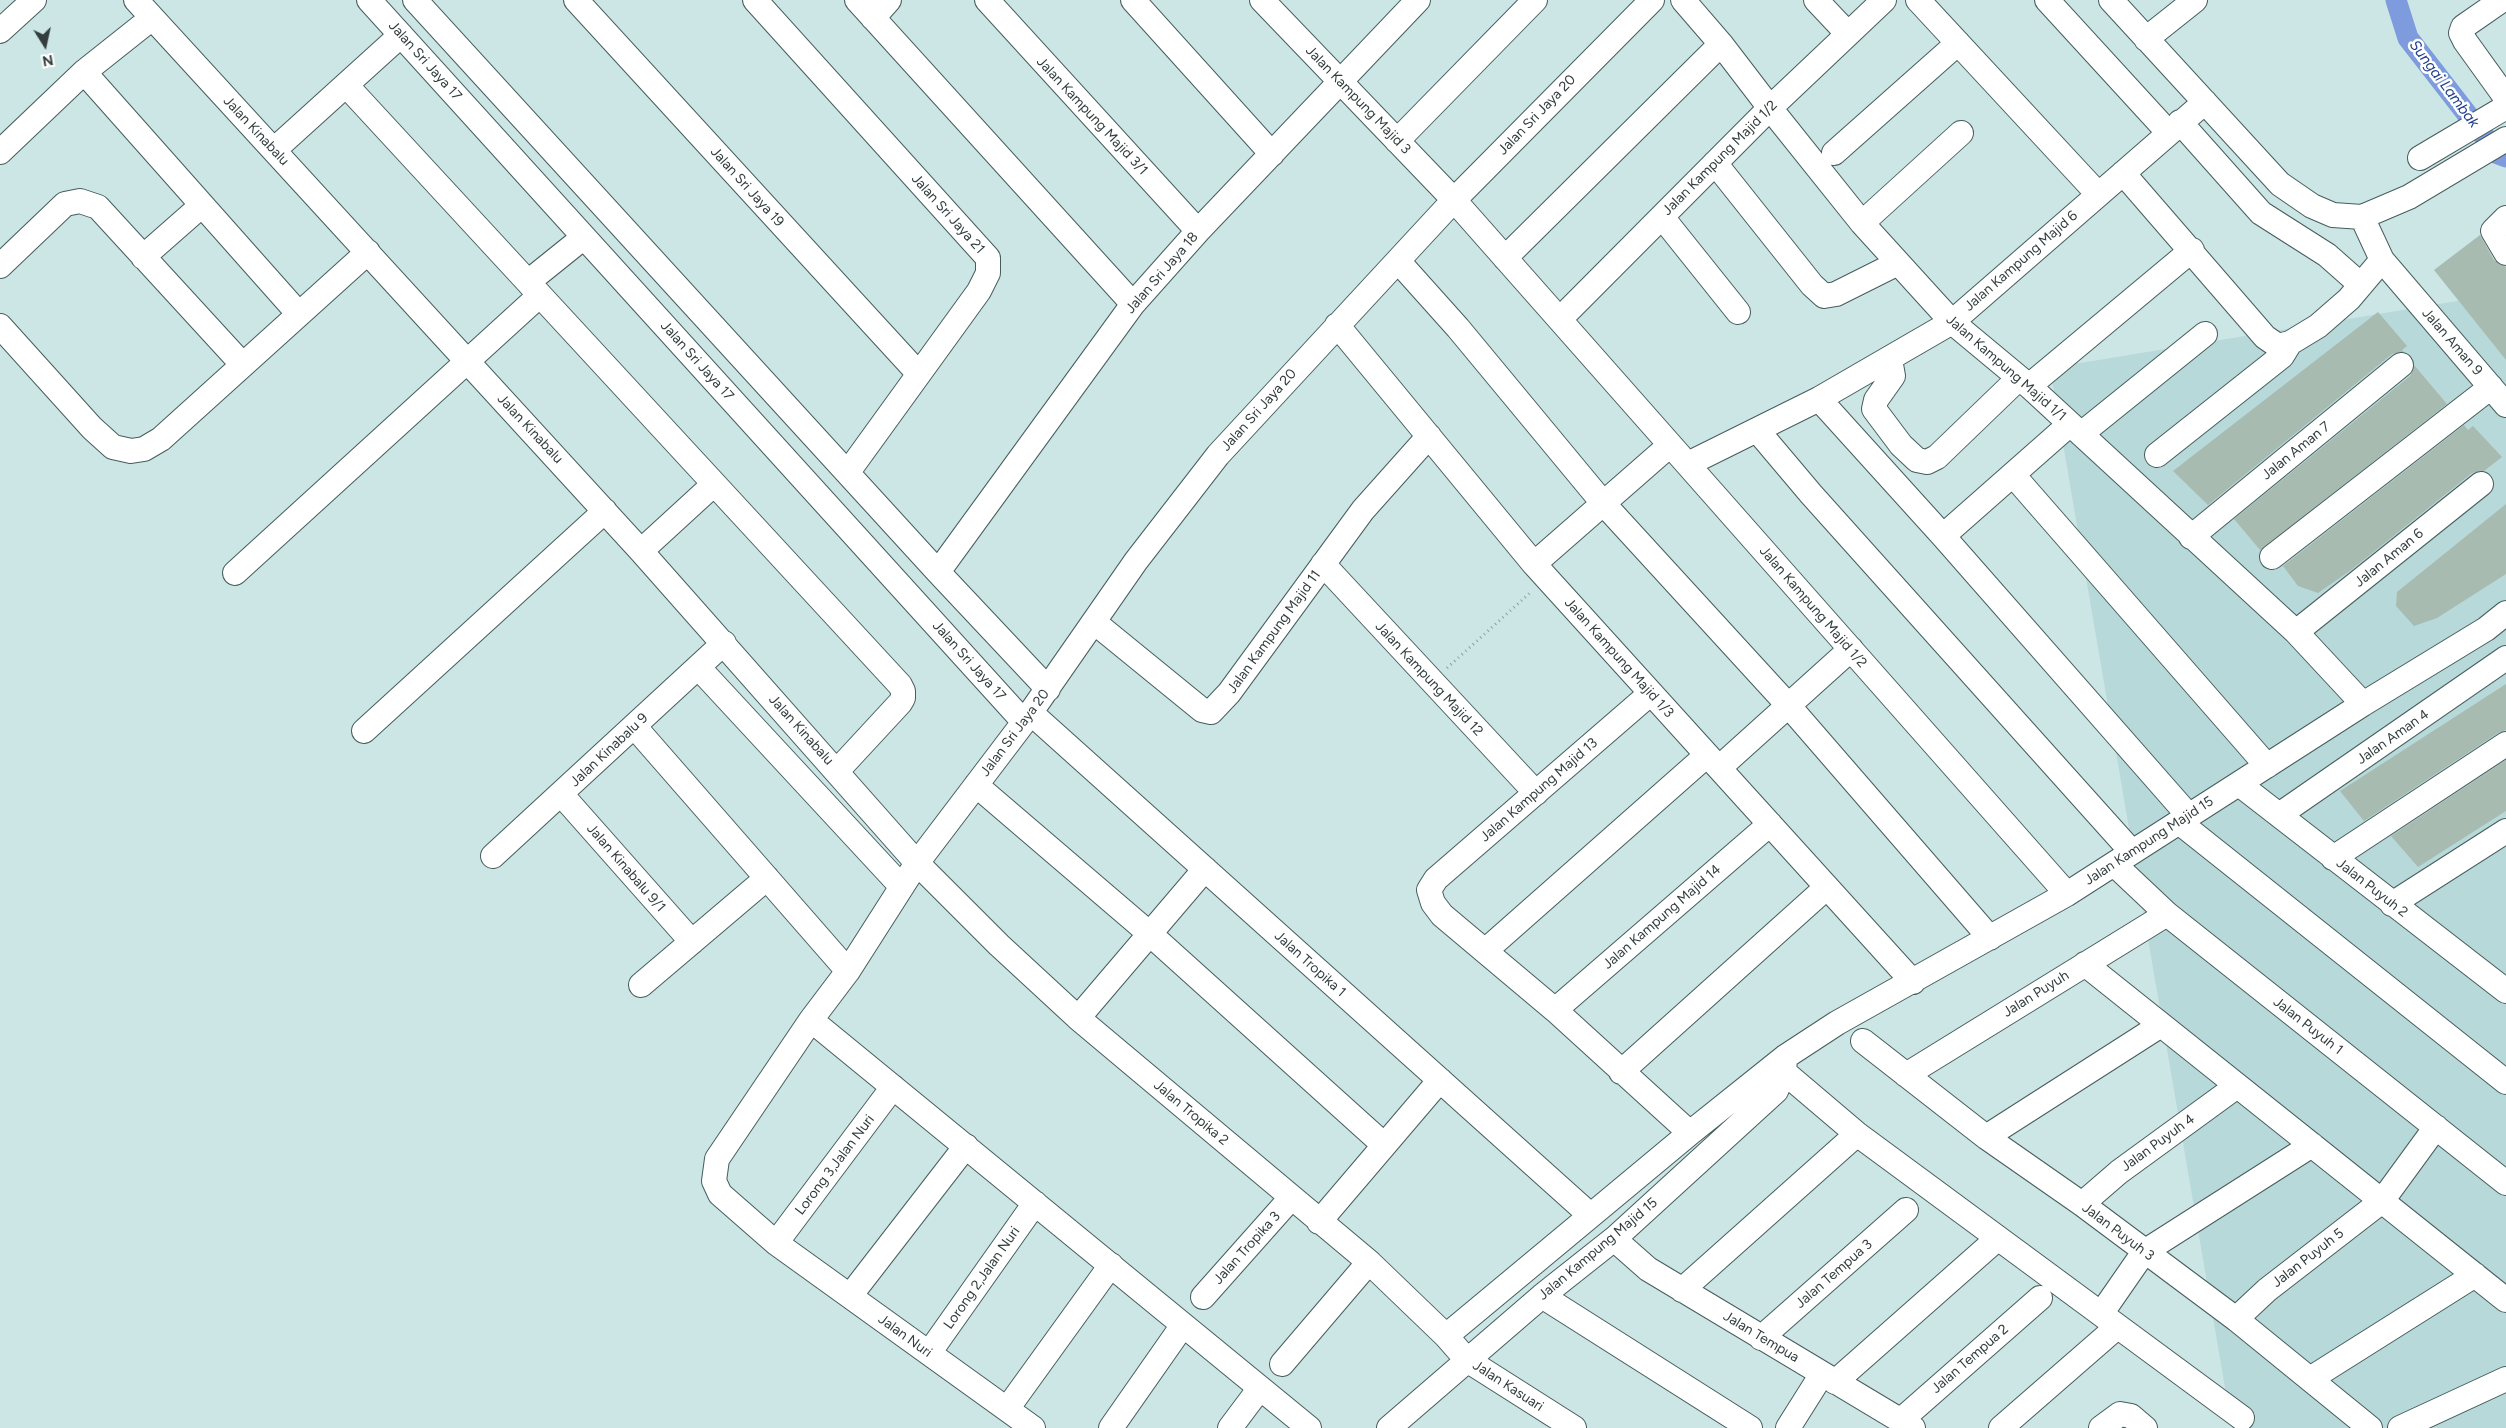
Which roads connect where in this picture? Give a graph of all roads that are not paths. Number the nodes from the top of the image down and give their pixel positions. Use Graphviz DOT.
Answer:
graph roads {
  1 [pos="34,0"];
  2 [pos="136,0"];
  3 [pos="369,0"];
  4 [pos="415,0"];
  5 [pos="576,0"];
  6 [pos="755,0"];
  7 [pos="857,0"];
  8 [pos="889,0"];
  9 [pos="986,0"];
  10 [pos="1133,0"];
  11 [pos="1418,0"];
  12 [pos="1535,0"];
  13 [pos="1652,0"];
  14 [pos="1683,0"];
  15 [pos="1816,0"];
  16 [pos="1884,0"];
  17 [pos="1918,0"];
  18 [pos="2047,0"];
  19 [pos="2111,0"];
  20 [pos="2502,0"];
  21 [pos="2189,2"];
  22 [pos="1272,3"];
  23 [pos="152,18"];
  24 [pos="873,18"];
  25 [pos="0,31"];
  26 [pos="1848,34"];
  27 [pos="401,35"];
  28 [pos="2146,39"];
  29 [pos="1958,43"];
  30 [pos="1721,44"];
  31 [pos="84,72"];
  32 [pos="1340,81"];
  33 [pos="346,84"];
  34 [pos="2506,98"];
  35 [pos="2204,102"];
  36 [pos="2506,107"];
  37 [pos="1770,108"];
  38 [pos="2174,127"];
  39 [pos="1961,133"];
  40 [pos="1397,141"];
  41 [pos="2498,144"];
  42 [pos="274,150"];
  43 [pos="0,152"];
  44 [pos="1834,153"];
  45 [pos="1272,154"];
  46 [pos="2420,158"];
  47 [pos="1715,163"];
  48 [pos="2123,173"];
  49 [pos="2098,194"];
  50 [pos="1454,200"];
  51 [pos="201,206"];
  52 [pos="1662,217"];
  53 [pos="2362,217"];
  54 [pos="2506,218"];
  55 [pos="1862,223"];
  56 [pos="1198,231"];
  57 [pos="584,237"];
  58 [pos="2192,250"];
  59 [pos="368,252"];
  60 [pos="2506,253"];
  61 [pos="143,257"];
  62 [pos="1506,258"];
  63 [pos="2382,260"];
  64 [pos="1398,261"];
  65 [pos="1898,263"];
  66 [pos="0,266"];
  67 [pos="2361,284"];
  68 [pos="534,289"];
  69 [pos="1133,304"];
  70 [pos="1738,312"];
  71 [pos="298,313"];
  72 [pos="1560,320"];
  73 [pos="1952,322"];
  74 [pos="1337,325"];
  75 [pos="0,326"];
  76 [pos="2205,334"];
  77 [pos="2290,343"];
  78 [pos="1890,359"];
  79 [pos="467,361"];
  80 [pos="242,364"];
  81 [pos="2401,365"];
  82 [pos="918,373"];
  83 [pos="2024,382"];
  84 [pos="2490,387"];
  85 [pos="1819,399"];
  86 [pos="2506,404"];
  87 [pos="2076,429"];
  88 [pos="1757,430"];
  89 [pos="1429,436"];
  90 [pos="1670,444"];
  91 [pos="2157,455"];
  92 [pos="1688,464"];
  93 [pos="848,472"];
  94 [pos="2014,476"];
  95 [pos="2481,484"];
  96 [pos="713,485"];
  97 [pos="1603,503"];
  98 [pos="605,511"];
  99 [pos="1943,536"];
  100 [pos="2192,537"];
  101 [pos="641,551"];
  102 [pos="2272,557"];
  103 [pos="1323,564"];
  104 [pos="1540,571"];
  105 [pos="938,572"];
  106 [pos="235,573"];
  107 [pos="2506,613"];
  108 [pos="1094,622"];
  109 [pos="2486,629"];
  110 [pos="2296,632"];
  111 [pos="724,644"];
  112 [pos="2506,647"];
  113 [pos="1851,649"];
  114 [pos="2506,658"];
  115 [pos="698,667"];
  116 [pos="1048,689"];
  117 [pos="1651,693"];
  118 [pos="2363,704"];
  119 [pos="1788,705"];
  120 [pos="1027,717"];
  121 [pos="634,726"];
  122 [pos="364,730"];
  123 [pos="2506,744"];
  124 [pos="1713,762"];
  125 [pos="2267,766"];
  126 [pos="838,770"];
  127 [pos="2239,784"];
  128 [pos="976,785"];
  129 [pos="1536,793"];
  130 [pos="561,794"];
  131 [pos="2279,815"];
  132 [pos="2184,819"];
  133 [pos="1770,824"];
  134 [pos="2506,832"];
  135 [pos="493,856"];
  136 [pos="2123,858"];
  137 [pos="2334,858"];
  138 [pos="917,863"];
  139 [pos="1205,869"];
  140 [pos="767,878"];
  141 [pos="901,886"];
  142 [pos="1826,887"];
  143 [pos="2067,894"];
  144 [pos="2392,904"];
  145 [pos="2167,914"];
  146 [pos="1150,934"];
  147 [pos="1990,938"];
  148 [pos="692,942"];
  149 [pos="1484,951"];
  150 [pos="2085,964"];
  151 [pos="848,971"];
  152 [pos="1913,982"];
  153 [pos="641,985"];
  154 [pos="2506,991"];
  155 [pos="1555,1010"];
  156 [pos="1078,1018"];
  157 [pos="812,1020"];
  158 [pos="2161,1025"];
  159 [pos="1863,1041"];
  160 [pos="1785,1065"];
  161 [pos="1621,1072"];
  162 [pos="1906,1075"];
  163 [pos="1440,1080"];
  164 [pos="2506,1082"];
  165 [pos="2238,1086"];
  166 [pos="893,1087"];
  167 [pos="2436,1127"];
  168 [pos="1690,1133"];
  169 [pos="1857,1134"];
  170 [pos="1986,1137"];
  171 [pos="1383,1144"];
  172 [pos="2312,1145"];
  173 [pos="966,1146"];
  174 [pos="2506,1182"];
  175 [pos="1291,1198"];
  176 [pos="2382,1201"];
  177 [pos="1035,1203"];
  178 [pos="2082,1204"];
  179 [pos="1906,1210"];
  180 [pos="1590,1215"];
  181 [pos="1319,1222"];
  182 [pos="1614,1239"];
  183 [pos="1997,1239"];
  184 [pos="776,1243"];
  185 [pos="2144,1252"];
  186 [pos="1369,1262"];
  187 [pos="1110,1265"];
  188 [pos="2475,1274"];
  189 [pos="1682,1290"];
  190 [pos="850,1296"];
  191 [pos="1542,1296"];
  192 [pos="1203,1297"];
  193 [pos="2040,1298"];
  194 [pos="2506,1300"];
  195 [pos="2236,1319"];
  196 [pos="2109,1320"];
  197 [pos="1183,1324"];
  198 [pos="1446,1336"];
  199 [pos="1762,1338"];
  200 [pos="929,1353"];
  201 [pos="1467,1360"];
  202 [pos="1282,1364"];
  203 [pos="1829,1378"];
  204 [pos="2310,1379"];
  205 [pos="2506,1379"];
  206 [pos="1260,1388"];
  207 [pos="1007,1409"];
  208 [pos="2242,1418"];
  209 [pos="1906,1424"];
  210 [pos="1396,1426"];
  211 [pos="1033,1428"];
  212 [pos="1111,1428"];
  213 [pos="1230,1428"];
  214 [pos="1309,1428"];
  215 [pos="1574,1428"];
  216 [pos="1750,1428"];
  217 [pos="1788,1428"];
  218 [pos="2001,1428"];
  219 [pos="2101,1428"];
  220 [pos="2145,1428"];
  221 [pos="2370,1428"];
  222 [pos="2400,1428"];
  1 -- 25 [label="street"];
  2 -- 23 [label="street, Jalan Kinabalu"];
  3 -- 27 [label="street, Jalan Sri Jaya 17"];
  4 -- 93 [label="street"];
  5 -- 82 [label="street, Jalan Sri Jaya 19"];
  6 -- 82 [label="street, Jalan Sri Jaya 21"];
  7 -- 24 [label="street"];
  8 -- 24 [label="street"];
  9 -- 56 [label="street, Jalan Kampung Majid 3/1"];
  10 -- 45 [label="street"];
  11 -- 32 [label="street, Jalan Sri Jaya 18"];
  12 -- 40 [label="street"];
  13 -- 50 [label="street, Jalan Sri Jaya 20"];
  14 -- 30 [label="street, Jalan Kampung Majid 1/1"];
  15 -- 26 [label="street"];
  16 -- 26 [label="street, Jalan Kampung Majid 1/2"];
  17 -- 29 [label="street"];
  18 -- 38 [label="street"];
  19 -- 28 [label="street"];
  20 -- 34 [label="street"];
  21 -- 28 [label="street"];
  22 -- 32 [label="street, Jalan Kampung Majid 3"];
  23 -- 31 [label="street"];
  23 -- 42 [label="street, Jalan Kinabalu"];
  24 -- 69 [label="street"];
  26 -- 37 [label="street, Jalan Kampung Majid 1/2"];
  27 -- 33 [label="street"];
  27 -- 57 [label="street, Jalan Sri Jaya 17"];
  28 -- 35 [label="street"];
  29 -- 44 [label="street"];
  29 -- 49 [label="street"];
  30 -- 37 [label="street, Jalan Kampung Majid 1/1"];
  30 -- 62 [label="street"];
  31 -- 43 [label="street"];
  31 -- 51 [label="street"];
  32 -- 40 [label="street, Jalan Kampung Majid 3"];
  32 -- 45 [label="street, Jalan Sri Jaya 18"];
  33 -- 42 [label="street"];
  33 -- 68 [label="street"];
  35 -- 38 [label="street, Jalan Kampung Majid 6"];
  35 -- 53 [label="street"];
  36 -- 46 [label="street"];
  37 -- 47 [label="street, Jalan Kampung Majid 1/2"];
  37 -- 55 [label="street, Jalan Kampung Majid 1/1"];
  38 -- 48 [label="street, Jalan Kampung Majid 6"];
  38 -- 67 [label="street"];
  39 -- 55 [label="street"];
  40 -- 50 [label="street, Jalan Kampung Majid 3"];
  41 -- 53 [label="street"];
  42 -- 59 [label="street, Jalan Kinabalu"];
  45 -- 56 [label="street, Jalan Sri Jaya 18"];
  47 -- 52 [label="street, Jalan Kampung Majid 1/2"];
  47 -- 65 [label="street"];
  48 -- 49 [label="street, Jalan Kampung Majid 6"];
  48 -- 58 [label="street"];
  49 -- 73 [label="street, Jalan Kampung Majid 6"];
  50 -- 62 [label="street, Jalan Kampung Majid 1/2"];
  50 -- 64 [label="street, Jalan Sri Jaya 20"];
  51 -- 61 [label="street"];
  51 -- 71 [label="street"];
  52 -- 70 [label="street"];
  52 -- 72 [label="street, Jalan Kampung Majid 1/2"];
  53 -- 63 [label="street, Jalan Aman 9"];
  54 -- 60 [label="street"];
  55 -- 65 [label="street, Jalan Kampung Majid 1/1"];
  56 -- 69 [label="street, Jalan Sri Jaya 18"];
  57 -- 68 [label="street"];
  57 -- 120 [label="street, Jalan Sri Jaya 17"];
  58 -- 77 [label="street"];
  58 -- 83 [label="street"];
  59 -- 71 [label="street"];
  59 -- 79 [label="street, Jalan Kinabalu"];
  61 -- 66 [label="street"];
  61 -- 80 [label="street"];
  62 -- 72 [label="street, Jalan Kampung Majid 1/2"];
  63 -- 67 [label="street"];
  63 -- 84 [label="street, Jalan Aman 9"];
  64 -- 74 [label="street, Jalan Sri Jaya 20"];
  64 -- 97 [label="street"];
  65 -- 73 [label="street, Jalan Kampung Majid 1/1"];
  67 -- 77 [label="street"];
  68 -- 79 [label="street"];
  68 -- 96 [label="street"];
  69 -- 105 [label="street, Jalan Sri Jaya 18"];
  71 -- 80 [label="street"];
  72 -- 90 [label="street, Jalan Kampung Majid 1/2"];
  73 -- 78 [label="street, Jalan Kampung Majid 6"];
  73 -- 83 [label="street, Jalan Kampung Majid 1/1"];
  74 -- 89 [label="street, Jalan Kampung Majid 1/3"];
  74 -- 108 [label="street, Jalan Sri Jaya 20"];
  75 -- 80 [label="street"];
  76 -- 87 [label="street"];
  77 -- 91 [label="street"];
  78 -- 83 [label="street"];
  78 -- 85 [label="street, Jalan Kampung Majid 6"];
  79 -- 98 [label="street, Jalan Kinabalu"];
  79 -- 106 [label="street"];
  81 -- 100 [label="street, Jalan Aman 7"];
  82 -- 93 [label="street, Jalan Sri Jaya 21"];
  83 -- 87 [label="street, Jalan Kampung Majid 1/1"];
  84 -- 86 [label="street, Jalan Aman 9"];
  84 -- 102 [label="street"];
  85 -- 88 [label="street, Jalan Kampung Majid 6"];
  85 -- 99 [label="street"];
  87 -- 94 [label="street"];
  87 -- 100 [label="street, Jalan Kampung Majid 1/1"];
  88 -- 92 [label="street, Jalan Kampung Majid 6"];
  88 -- 136 [label="street, Jalan Puyuh 1"];
  89 -- 103 [label="street, Jalan Kampung Majid 11"];
  89 -- 104 [label="street, Jalan Kampung Majid 1/3"];
  90 -- 92 [label="street, Jalan Kampung Majid 1/2"];
  90 -- 97 [label="street"];
  92 -- 113 [label="street, Jalan Kampung Majid 1/2"];
  93 -- 105 [label="street"];
  94 -- 99 [label="street"];
  94 -- 125 [label="street"];
  95 -- 110 [label="street, Jalan Aman 6"];
  96 -- 101 [label="street"];
  96 -- 126 [label="street"];
  97 -- 104 [label="street"];
  97 -- 119 [label="street"];
  98 -- 101 [label="street, Jalan Kinabalu"];
  98 -- 122 [label="street"];
  99 -- 132 [label="street"];
  100 -- 110 [label="street, Jalan Kampung Majid 1/1"];
  101 -- 111 [label="street, Jalan Kinabalu"];
  103 -- 108 [label="street, Jalan Kampung Majid 11"];
  103 -- 129 [label="street, Jalan Kampung Majid 12"];
  104 -- 117 [label="street, Jalan Kampung Majid 1/3"];
  105 -- 116 [label="street"];
  107 -- 109 [label="street, Jalan Kampung Majid 15"];
  108 -- 116 [label="street, Jalan Sri Jaya 20"];
  109 -- 112 [label="street"];
  109 -- 118 [label="street, Jalan Kampung Majid 15"];
  110 -- 118 [label="street, Jalan Kampung Majid 1/1"];
  111 -- 115 [label="street, Jalan Kinabalu 9"];
  111 -- 126 [label="street, Jalan Kinabalu"];
  113 -- 119 [label="street"];
  113 -- 143 [label="street, Jalan Kampung Majid 1/2"];
  114 -- 131 [label="street, Jalan Aman 4"];
  115 -- 121 [label="street, Jalan Kinabalu 9"];
  115 -- 141 [label="street"];
  116 -- 120 [label="street, Jalan Sri Jaya 20"];
  117 -- 124 [label="street, Jalan Kampung Majid 1/3"];
  117 -- 129 [label="street, Jalan Kampung Majid 13"];
  118 -- 125 [label="street, Jalan Kampung Majid 15"];
  119 -- 124 [label="street"];
  119 -- 147 [label="street"];
  120 -- 128 [label="street, Jalan Sri Jaya 20"];
  120 -- 139 [label="street, Jalan Tropika 1"];
  121 -- 130 [label="street, Jalan Kinabalu 9"];
  121 -- 140 [label="street"];
  123 -- 137 [label="street"];
  124 -- 133 [label="street, Jalan Kampung Majid 1/3"];
  124 -- 149 [label="street"];
  125 -- 127 [label="street, Jalan Kampung Majid 15"];
  126 -- 138 [label="street, Jalan Kinabalu"];
  127 -- 131 [label="street, Jalan Puyuh 2"];
  127 -- 132 [label="street, Jalan Kampung Majid 15"];
  128 -- 138 [label="street, Jalan Sri Jaya 20"];
  128 -- 146 [label="street"];
  129 -- 149 [label="street, Jalan Kampung Majid 13"];
  130 -- 135 [label="street, Jalan Kinabalu 9"];
  130 -- 148 [label="street, Jalan Kinabalu 9/1"];
  131 -- 137 [label="street, Jalan Puyuh 2"];
  132 -- 136 [label="street, Jalan Kampung Majid 15"];
  132 -- 164 [label="street"];
  133 -- 142 [label="street, Jalan Kampung Majid 1/3"];
  133 -- 155 [label="street, Jalan Kampung Majid 14"];
  134 -- 144 [label="street"];
  136 -- 143 [label="street, Jalan Kampung Majid 15"];
  136 -- 145 [label="street, Jalan Puyuh 1"];
  137 -- 144 [label="street, Jalan Puyuh 2"];
  138 -- 141 [label="street, Jalan Sri Jaya 20"];
  138 -- 156 [label="street, Jalan Tropika 2"];
  139 -- 146 [label="street"];
  139 -- 163 [label="street, Jalan Tropika 1"];
  140 -- 148 [label="street"];
  140 -- 151 [label="street"];
  141 -- 151 [label="street, Jalan Sri Jaya 20"];
  142 -- 152 [label="street, Jalan Kampung Majid 1/3"];
  142 -- 161 [label="street"];
  143 -- 147 [label="street, Jalan Kampung Majid 15"];
  144 -- 154 [label="street, Jalan Puyuh 2"];
  145 -- 150 [label="street, Jalan Puyuh"];
  145 -- 167 [label="street, Jalan Puyuh 1"];
  146 -- 156 [label="street"];
  146 -- 171 [label="street"];
  147 -- 152 [label="street, Jalan Kampung Majid 15"];
  148 -- 153 [label="street"];
  149 -- 155 [label="street"];
  150 -- 158 [label="street"];
  150 -- 162 [label="street, Jalan Puyuh"];
  151 -- 157 [label="street, Jalan Sri Jaya 20"];
  152 -- 160 [label="street, Jalan Kampung Majid 15"];
  155 -- 161 [label="street"];
  156 -- 175 [label="street, Jalan Tropika 2"];
  157 -- 166 [label="street"];
  157 -- 184 [label="street, Jalan Nuri"];
  158 -- 165 [label="street"];
  158 -- 170 [label="street"];
  159 -- 162 [label="street, Jalan Puyuh 3"];
  160 -- 168 [label="street, Jalan Kampung Majid 15"];
  160 -- 169 [label="street"];
  160 -- 182 [label="street, Jalan Kampung Majid 15"];
  161 -- 168 [label="street"];
  162 -- 170 [label="street, Jalan Puyuh 3"];
  163 -- 171 [label="street"];
  163 -- 180 [label="street, Jalan Tropika 1"];
  165 -- 172 [label="street"];
  165 -- 178 [label="street, Jalan Puyuh 4"];
  166 -- 173 [label="street"];
  166 -- 184 [label="street, Lorong 3,Jalan Nuri"];
  167 -- 174 [label="street, Jalan Puyuh 1"];
  167 -- 176 [label="street, Jalan Puyuh 5"];
  168 -- 180 [label="street, Jalan Kampung Majid 15"];
  169 -- 183 [label="street"];
  169 -- 189 [label="street"];
  170 -- 178 [label="street, Jalan Puyuh 3"];
  171 -- 181 [label="street"];
  172 -- 176 [label="street"];
  172 -- 185 [label="street"];
  173 -- 177 [label="street"];
  173 -- 190 [label="street"];
  175 -- 181 [label="street, Jalan Tropika 2"];
  175 -- 192 [label="street, Jalan Tropika 3"];
  176 -- 188 [label="street"];
  176 -- 195 [label="street, Jalan Puyuh 5"];
  177 -- 187 [label="street"];
  177 -- 200 [label="street, Lorong 2,Jalan Nuri"];
  178 -- 185 [label="street, Jalan Puyuh 3"];
  179 -- 199 [label="street, Jalan Tempua 3"];
  180 -- 198 [label="street, Jalan Kampung Majid 15"];
  181 -- 186 [label="street, Jalan Tropika 2"];
  182 -- 189 [label="street, Jalan Tempua"];
  182 -- 191 [label="street, Jalan Kampung Majid 15"];
  183 -- 196 [label="street"];
  183 -- 203 [label="street"];
  184 -- 190 [label="street, Jalan Nuri"];
  185 -- 195 [label="street, Jalan Puyuh 3"];
  185 -- 196 [label="street"];
  186 -- 198 [label="street, Jalan Tropika 2"];
  186 -- 202 [label="street"];
  187 -- 197 [label="street"];
  187 -- 207 [label="street"];
  188 -- 194 [label="street"];
  188 -- 204 [label="street"];
  189 -- 199 [label="street, Jalan Tempua"];
  190 -- 200 [label="street, Jalan Nuri"];
  191 -- 201 [label="street, Jalan Kampung Majid 15"];
  191 -- 216 [label="street"];
  193 -- 209 [label="street, Jalan Tempua 2"];
  195 -- 204 [label="street, Jalan Puyuh 3"];
  196 -- 208 [label="street"];
  196 -- 218 [label="street"];
  197 -- 206 [label="street"];
  197 -- 212 [label="street"];
  198 -- 201 [label="street, Jalan Tropika 2"];
  199 -- 203 [label="street, Jalan Tempua"];
  200 -- 207 [label="street, Jalan Nuri"];
  201 -- 210 [label="street, Jalan Kampung Majid 15"];
  201 -- 215 [label="street, Jalan Kasuari"];
  203 -- 209 [label="street, Jalan Tempua"];
  203 -- 217 [label="street"];
  204 -- 221 [label="street, Jalan Puyuh 3"];
  205 -- 222 [label="street"];
  206 -- 213 [label="street"];
  206 -- 214 [label="street"];
  207 -- 211 [label="street, Jalan Nuri"];
  219 -- 220 [label="street"];
}
